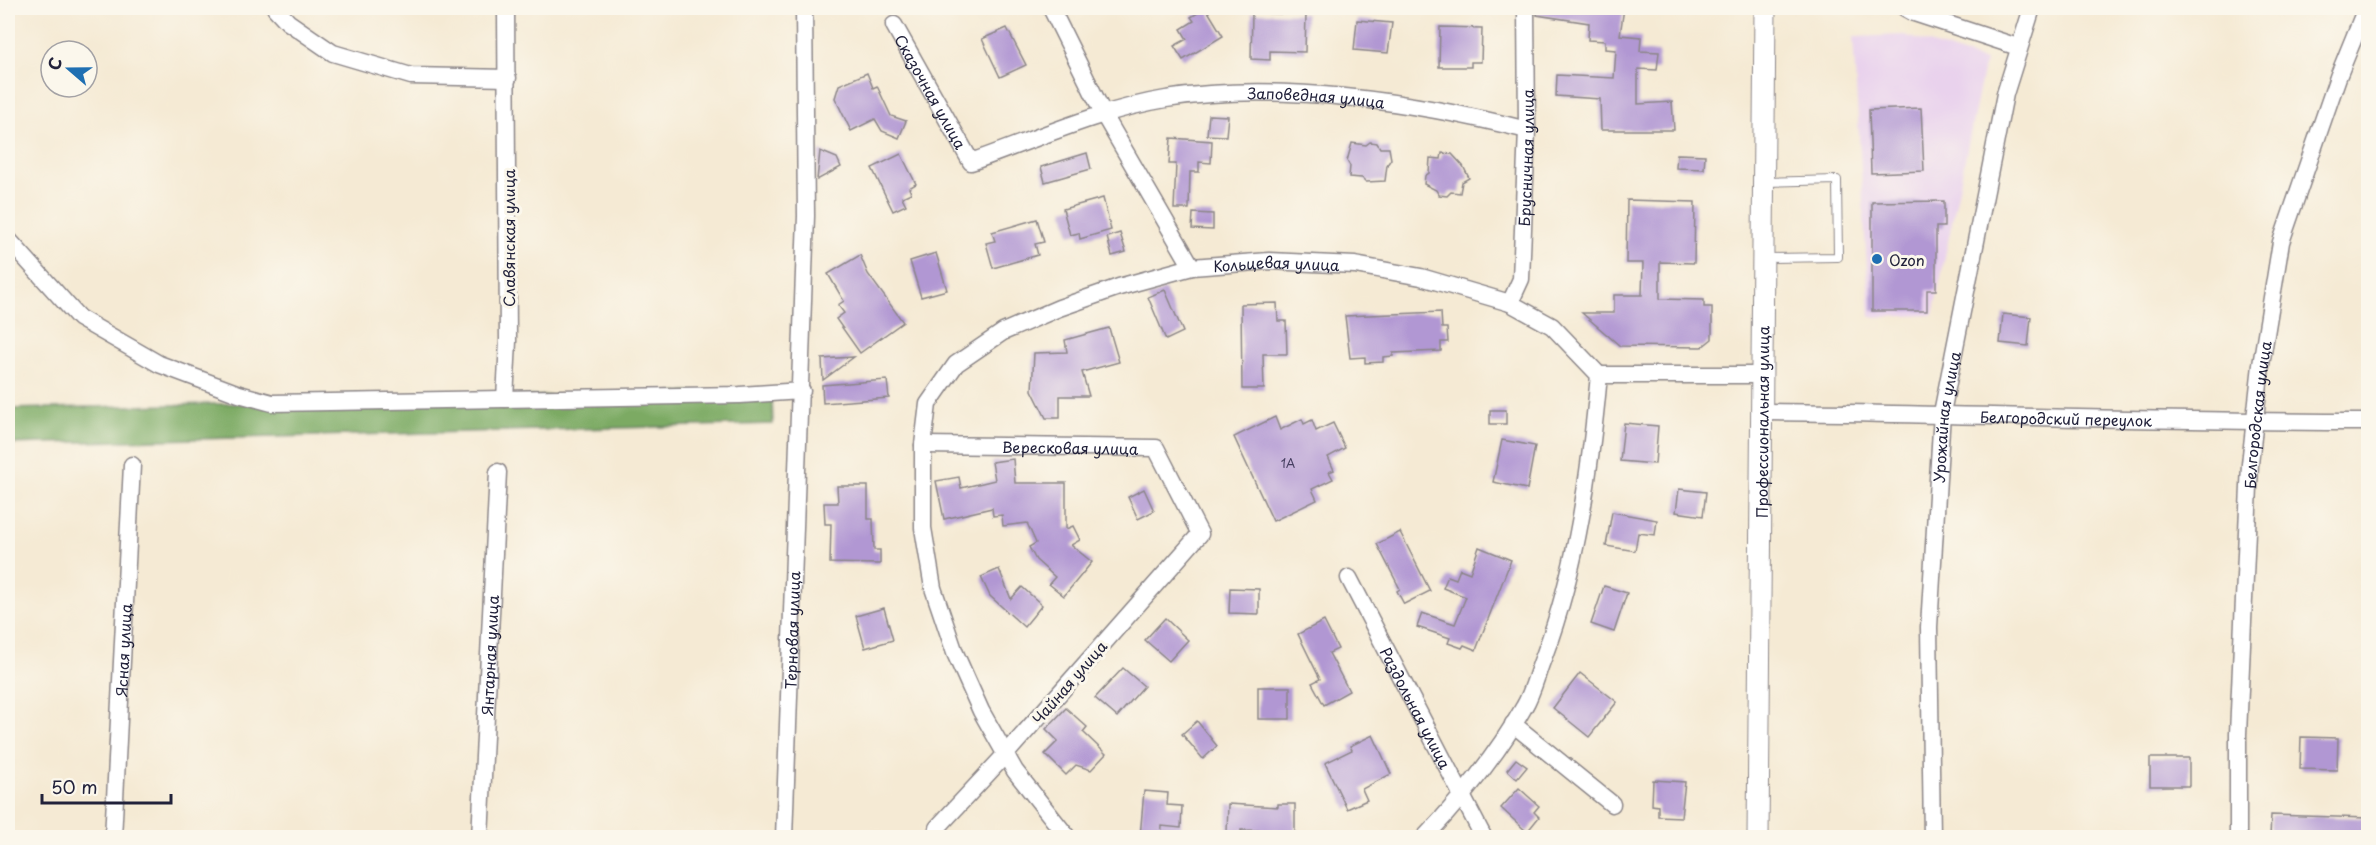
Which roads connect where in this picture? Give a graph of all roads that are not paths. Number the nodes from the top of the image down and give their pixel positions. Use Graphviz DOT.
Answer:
graph roads {
  1 [pos="275,8"];
  2 [pos="506,8"];
  3 [pos="804,8"];
  4 [pos="1051,8"];
  5 [pos="1526,8"];
  6 [pos="1765,8"];
  7 [pos="1905,8"];
  8 [pos="2032,8"];
  9 [pos="2366,8"];
  10 [pos="894,25"];
  11 [pos="2018,47"];
  12 [pos="507,78"];
  13 [pos="1104,115"];
  14 [pos="1527,130"];
  15 [pos="1765,182"];
  16 [pos="8,240"];
  17 [pos="1764,258"];
  18 [pos="1192,267"];
  19 [pos="1510,303"];
  20 [pos="1599,375"];
  21 [pos="1762,375"];
  22 [pos="802,391"];
  23 [pos="505,399"];
  24 [pos="1764,412"];
  25 [pos="1942,413"];
  26 [pos="2253,422"];
  27 [pos="2368,422"];
  28 [pos="923,445"];
  29 [pos="132,465"];
  30 [pos="498,472"];
  31 [pos="1200,534"];
  32 [pos="1349,578"];
  33 [pos="1513,724"];
  34 [pos="1005,755"];
  35 [pos="1463,797"];
  36 [pos="1612,804"];
  37 [pos="937,828"];
  38 [pos="113,837"];
  39 [pos="480,837"];
  40 [pos="784,837"];
  41 [pos="1068,837"];
  42 [pos="1424,837"];
  43 [pos="1484,837"];
  44 [pos="1758,837"];
  45 [pos="1932,837"];
  46 [pos="2238,837"];
  1 -- 12 [label="street"];
  2 -- 12 [label="street, Славянская улица"];
  3 -- 22 [label="street, Терновая улица"];
  4 -- 13 [label="street"];
  5 -- 14 [label="street, Брусничная улица"];
  6 -- 15 [label="street, Профессиональная улица"];
  7 -- 11 [label="street"];
  8 -- 11 [label="street, Урожайная улица"];
  9 -- 26 [label="street, Белгородская улица"];
  10 -- 13 [label="street, Сказочная улица"];
  11 -- 25 [label="street, Урожайная улица"];
  12 -- 23 [label="street, Славянская улица"];
  13 -- 14 [label="street, Заповедная улица"];
  13 -- 18 [label="street"];
  14 -- 19 [label="street, Брусничная улица"];
  15 -- 17 [label="street, Профессиональная улица"];
  15 -- 17 [label="lane"];
  16 -- 23 [label="street"];
  17 -- 21 [label="street, Профессиональная улица"];
  18 -- 19 [label="street, Кольцевая улица"];
  18 -- 28 [label="street, Кольцевая улица"];
  19 -- 20 [label="street, Кольцевая улица"];
  20 -- 21 [label="street"];
  20 -- 33 [label="street"];
  21 -- 24 [label="street, Профессиональная улица"];
  22 -- 23 [label="street"];
  22 -- 40 [label="street, Терновая улица"];
  24 -- 25 [label="street, Белгородский переулок"];
  24 -- 44 [label="street, Профессиональная улица"];
  25 -- 26 [label="street, Белгородский переулок"];
  25 -- 45 [label="street, Урожайная улица"];
  26 -- 27 [label="street, Белгородский переулок"];
  26 -- 46 [label="street, Белгородская улица"];
  28 -- 31 [label="street, Вересковая улица"];
  28 -- 34 [label="street, Кольцевая улица"];
  29 -- 38 [label="street, Ясная улица"];
  30 -- 39 [label="street, Янтарная улица"];
  31 -- 34 [label="street, Чайная улица"];
  32 -- 35 [label="street, Раздольная улица"];
  33 -- 35 [label="street"];
  33 -- 36 [label="street"];
  34 -- 37 [label="street, Чайная улица"];
  34 -- 41 [label="street, Кольцевая улица"];
  35 -- 42 [label="street"];
  35 -- 43 [label="street, Раздольная улица"];
}
